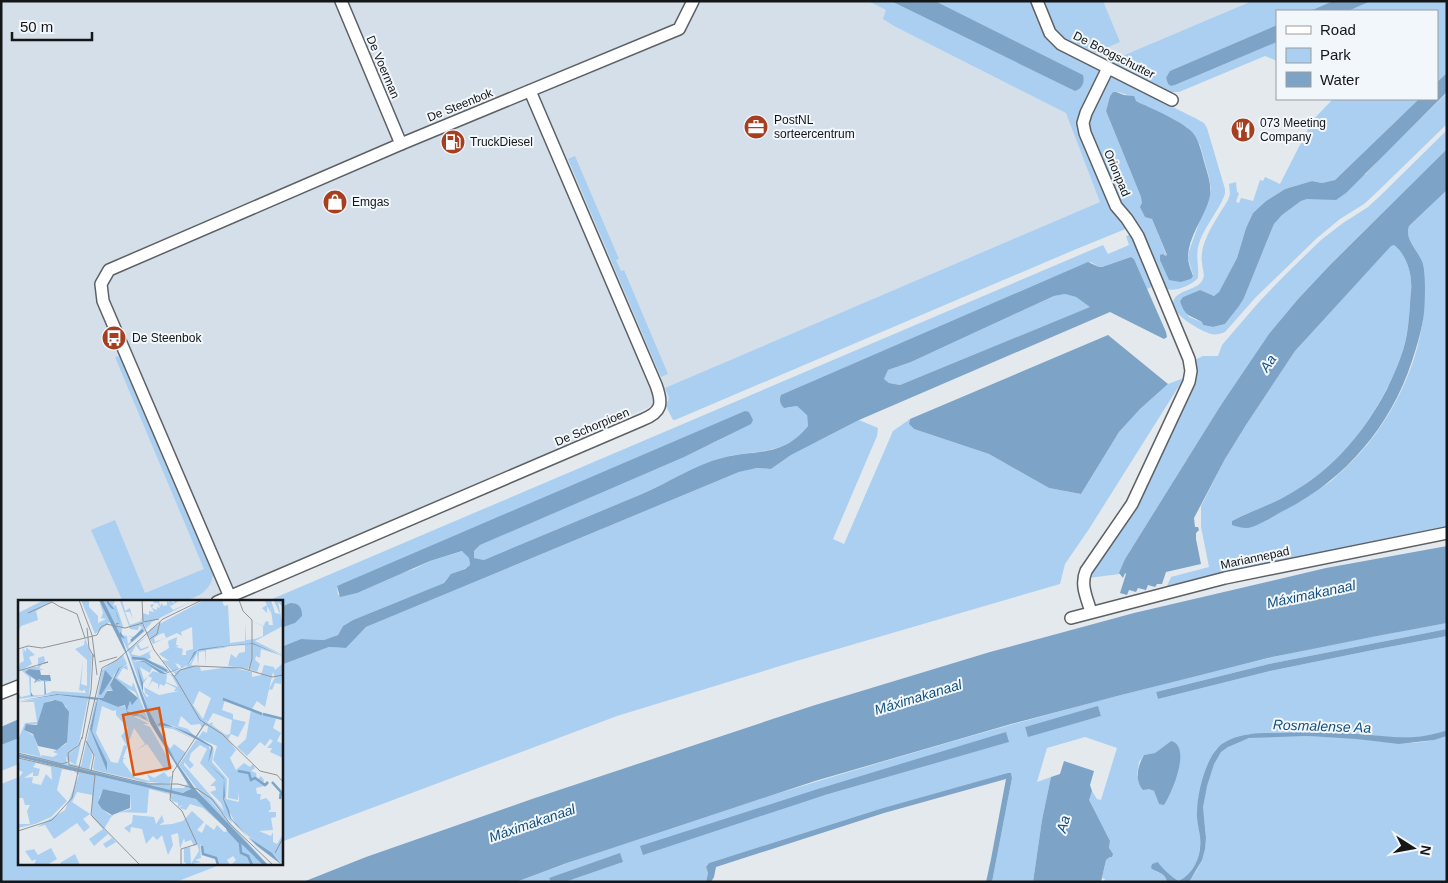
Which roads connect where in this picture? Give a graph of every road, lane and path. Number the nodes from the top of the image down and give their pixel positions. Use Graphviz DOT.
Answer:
graph roads {
  1 [pos="341,1"];
  2 [pos="693,1"];
  3 [pos="1037,1"];
  4 [pos="1108,68"];
  5 [pos="530,91"];
  6 [pos="1172,100"];
  7 [pos="401,144"];
  8 [pos="1447,533"];
  9 [pos="230,596"];
  10 [pos="221,600"];
  11 [pos="1091,612"];
  12 [pos="1071,618"];
  13 [pos="18,686"];
  14 [pos="1,693"];
  1 -- 7 [label="street, De Voerman"];
  2 -- 5 [label="street, De Steenbok"];
  3 -- 4 [label="street, De Boogschutter"];
  4 -- 6 [label="street, De Boogschutter"];
  4 -- 11 [label="street, Orionpad"];
  5 -- 7 [label="street, De Steenbok"];
  5 -- 9 [label="street, De Schorpioen"];
  7 -- 9 [label="street, De Steenbok"];
  8 -- 11 [label="street, Mariannepad"];
  9 -- 10 [label="street, De Schorpioen"];
  11 -- 12 [label="street, Mariannepad"];
  13 -- 14 [label="street"];
}
